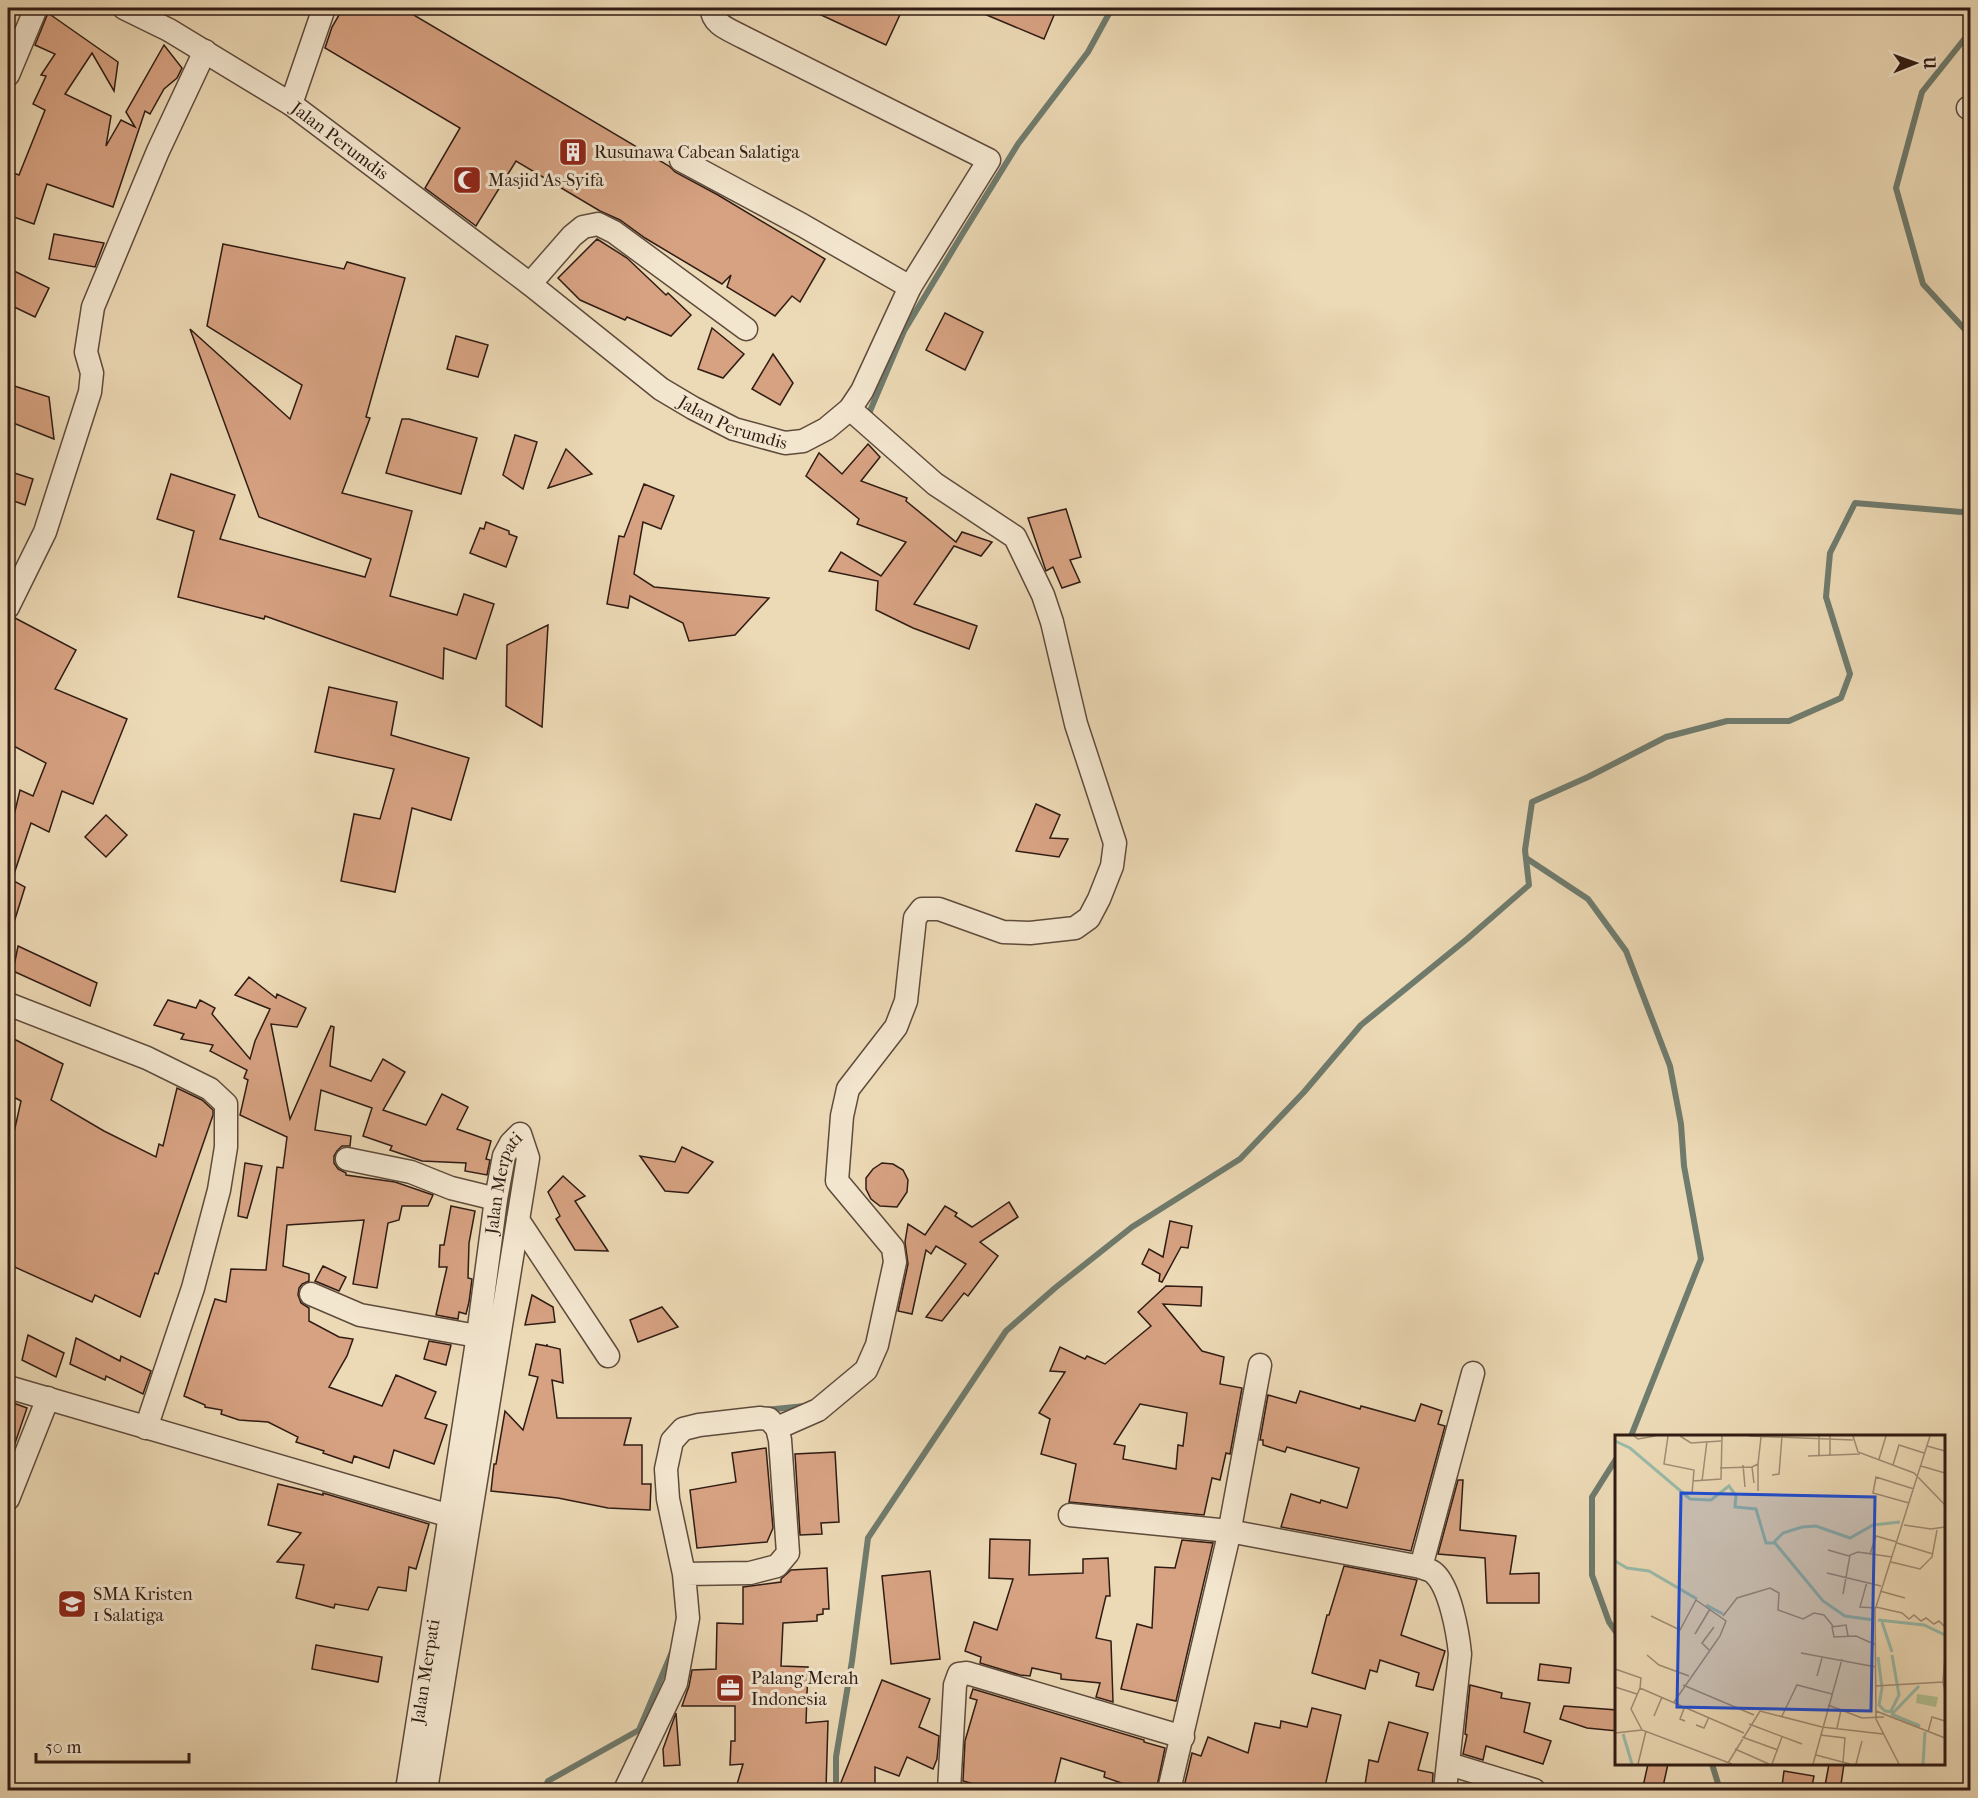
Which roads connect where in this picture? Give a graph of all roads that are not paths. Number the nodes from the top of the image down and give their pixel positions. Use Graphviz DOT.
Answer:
graph roads {
  1 [pos="36,8"];
  2 [pos="124,8"];
  3 [pos="324,8"];
  4 [pos="712,8"];
  5 [pos="205,51"];
  6 [pos="8,75"];
  7 [pos="291,104"];
  8 [pos="681,160"];
  9 [pos="530,284"];
  10 [pos="910,287"];
  11 [pos="746,329"];
  12 [pos="860,418"];
  13 [pos="8,607"];
  14 [pos="8,1004"];
  15 [pos="347,1159"];
  16 [pos="496,1199"];
  17 [pos="518,1220"];
  18 [pos="311,1294"];
  19 [pos="477,1336"];
  20 [pos="608,1356"];
  21 [pos="1260,1365"];
  22 [pos="1473,1373"];
  23 [pos="8,1388"];
  24 [pos="48,1398"];
  25 [pos="146,1428"];
  26 [pos="777,1428"];
  27 [pos="8,1499"];
  28 [pos="1070,1515"];
  29 [pos="459,1518"];
  30 [pos="1230,1531"];
  31 [pos="1421,1567"];
  32 [pos="684,1574"];
  33 [pos="1183,1737"];
  34 [pos="1449,1764"];
  35 [pos="407,1791"];
  36 [pos="426,1791"];
  37 [pos="625,1791"];
  38 [pos="949,1791"];
  39 [pos="1169,1791"];
  40 [pos="1445,1791"];
  41 [pos="1534,1791"];
  1 -- 6 [label="street"];
  2 -- 5 [label="street, Jalan Perumdis"];
  3 -- 7 [label="street"];
  4 -- 10 [label="street, Jalan Perumdis"];
  5 -- 7 [label="street, Jalan Perumdis"];
  5 -- 13 [label="street"];
  7 -- 9 [label="street, Jalan Perumdis"];
  8 -- 10 [label="street"];
  9 -- 11 [label="street"];
  9 -- 12 [label="street, Jalan Perumdis"];
  10 -- 12 [label="street, Jalan Perumdis"];
  12 -- 26 [label="street"];
  14 -- 25 [label="street"];
  15 -- 16 [label="street"];
  16 -- 17 [label="street, Jalan Merpati"];
  16 -- 19 [label="street, Jalan Merpati"];
  17 -- 20 [label="street"];
  17 -- 29 [label="street, Jalan Merpati"];
  18 -- 19 [label="street"];
  19 -- 29 [label="street, Jalan Merpati"];
  21 -- 30 [label="street"];
  22 -- 31 [label="street"];
  23 -- 24 [label="street"];
  24 -- 25 [label="street"];
  24 -- 27 [label="street"];
  25 -- 29 [label="street"];
  26 -- 32 [label="street"];
  26 -- 32 [label="street"];
  28 -- 30 [label="street"];
  29 -- 35 [label="street, Jalan Merpati"];
  29 -- 36 [label="street, Jalan Merpati"];
  30 -- 31 [label="street"];
  30 -- 33 [label="street"];
  31 -- 34 [label="street"];
  32 -- 37 [label="street"];
  33 -- 38 [label="street"];
  33 -- 39 [label="street"];
  34 -- 40 [label="street"];
  34 -- 41 [label="street"];
}
